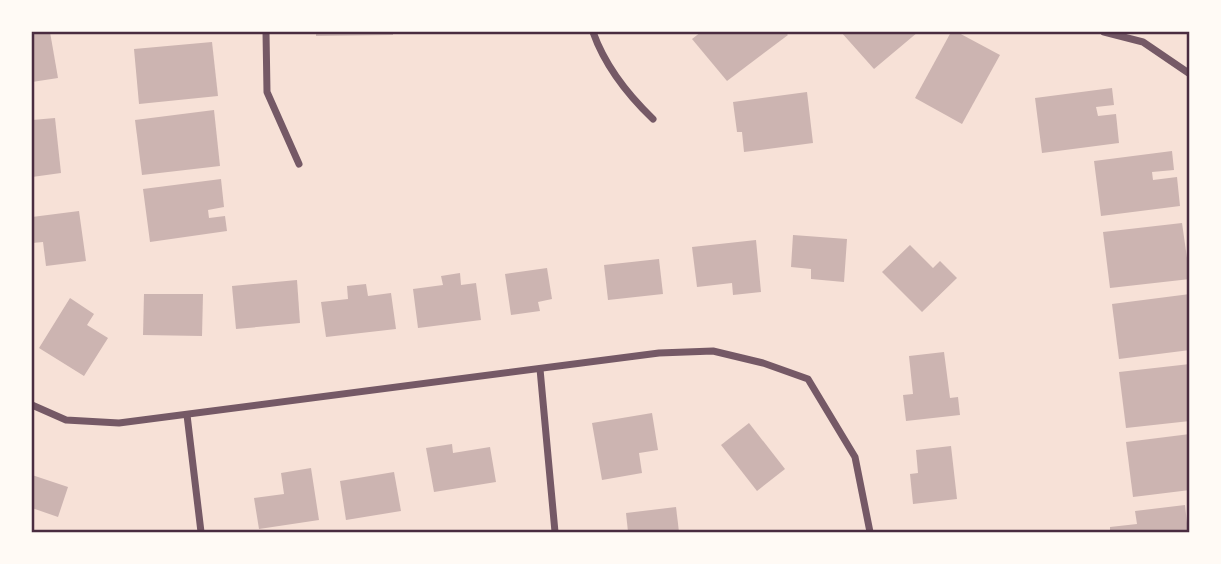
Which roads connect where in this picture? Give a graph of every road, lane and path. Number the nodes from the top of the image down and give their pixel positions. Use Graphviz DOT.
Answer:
graph roads {
  1 [pos="265,32"];
  2 [pos="593,32"];
  3 [pos="1104,32"];
  4 [pos="1189,74"];
  5 [pos="653,119"];
  6 [pos="299,164"];
  7 [pos="540,369"];
  8 [pos="32,405"];
  9 [pos="187,415"];
  10 [pos="201,533"];
  11 [pos="555,533"];
  12 [pos="870,533"];
  1 -- 6 [label="street"];
  2 -- 5 [label="street"];
  3 -- 4 [label="street"];
  7 -- 9 [label="street"];
  7 -- 11 [label="street"];
  7 -- 12 [label="street"];
  8 -- 9 [label="street"];
  9 -- 10 [label="street"];
}
